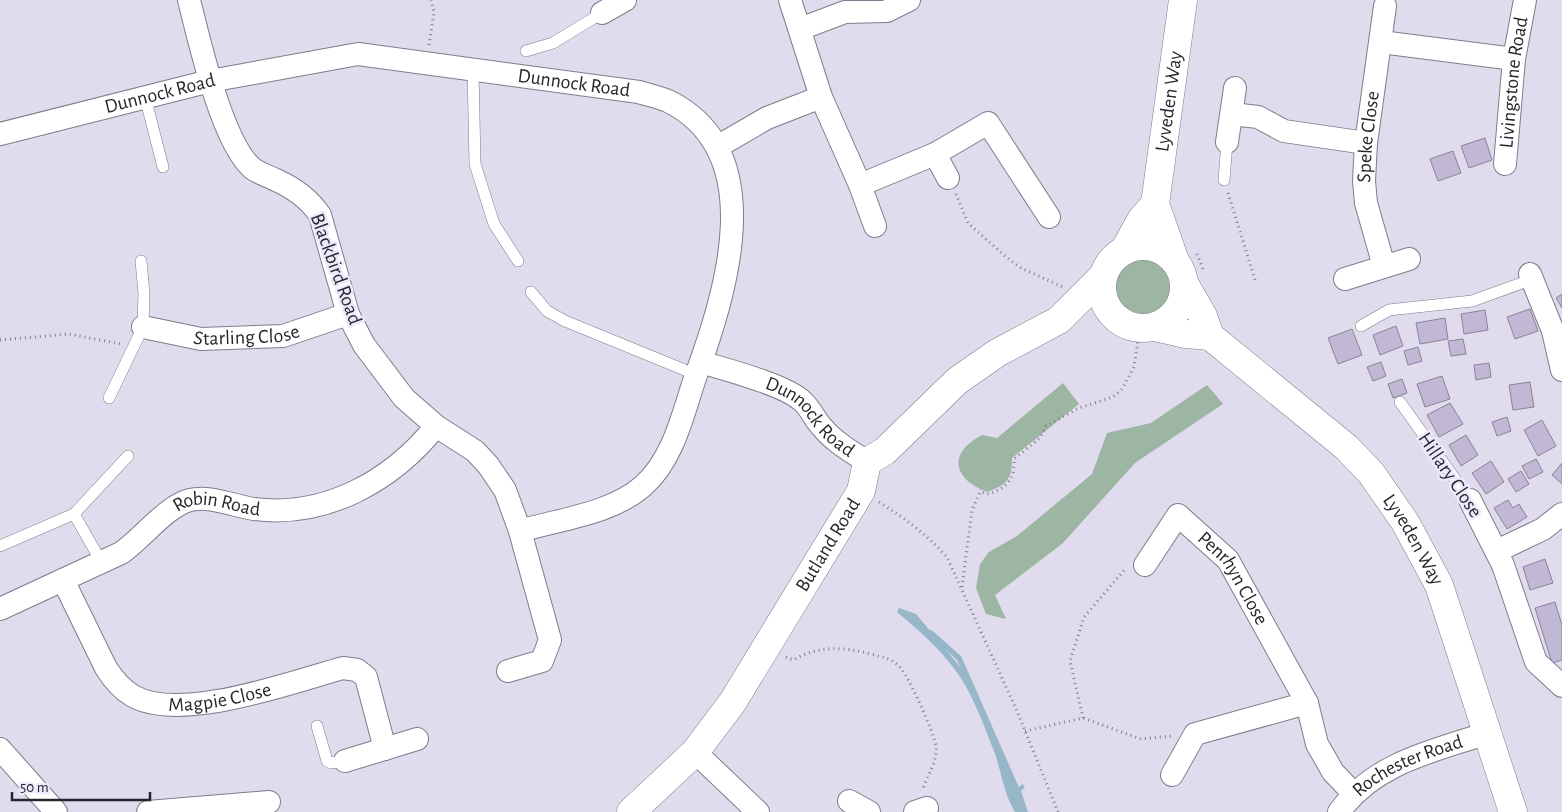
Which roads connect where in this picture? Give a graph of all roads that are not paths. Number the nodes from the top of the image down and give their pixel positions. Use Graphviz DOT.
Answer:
graph roads {
  1 [pos="189,0"];
  2 [pos="624,0"];
  3 [pos="790,0"];
  4 [pos="909,0"];
  5 [pos="1183,0"];
  6 [pos="1525,0"];
  7 [pos="1385,3"];
  8 [pos="602,14"];
  9 [pos="800,29"];
  10 [pos="1381,42"];
  11 [pos="526,51"];
  12 [pos="1514,59"];
  13 [pos="473,69"];
  14 [pos="210,81"];
  15 [pos="1234,88"];
  16 [pos="145,97"];
  17 [pos="821,97"];
  18 [pos="1232,114"];
  19 [pos="0,134"];
  20 [pos="1227,142"];
  21 [pos="1366,143"];
  22 [pos="717,147"];
  23 [pos="935,154"];
  24 [pos="1505,164"];
  25 [pos="163,167"];
  26 [pos="948,178"];
  27 [pos="1224,180"];
  28 [pos="860,185"];
  29 [pos="1155,204"];
  30 [pos="1050,217"];
  31 [pos="875,226"];
  32 [pos="1124,250"];
  33 [pos="1409,259"];
  34 [pos="141,261"];
  35 [pos="518,262"];
  36 [pos="1384,266"];
  37 [pos="1179,272"];
  38 [pos="1103,276"];
  39 [pos="1531,276"];
  40 [pos="1344,279"];
  41 [pos="531,292"];
  42 [pos="348,314"];
  43 [pos="1059,320"];
  44 [pos="1361,326"];
  45 [pos="1139,332"];
  46 [pos="1210,336"];
  47 [pos="139,337"];
  48 [pos="699,368"];
  49 [pos="1562,370"];
  50 [pos="109,398"];
  51 [pos="1400,402"];
  52 [pos="436,426"];
  53 [pos="128,456"];
  54 [pos="867,462"];
  55 [pos="1470,500"];
  56 [pos="74,514"];
  57 [pos="1562,514"];
  58 [pos="520,531"];
  59 [pos="0,546"];
  60 [pos="1497,551"];
  61 [pos="102,563"];
  62 [pos="1145,565"];
  63 [pos="62,580"];
  64 [pos="0,609"];
  65 [pos="508,671"];
  66 [pos="1562,686"];
  67 [pos="1307,703"];
  68 [pos="317,726"];
  69 [pos="1488,733"];
  70 [pos="417,739"];
  71 [pos="0,749"];
  72 [pos="385,749"];
  73 [pos="695,752"];
  74 [pos="345,761"];
  75 [pos="1172,776"];
  76 [pos="1353,793"];
  77 [pos="849,801"];
  78 [pos="269,802"];
  79 [pos="56,812"];
  80 [pos="148,812"];
  81 [pos="631,812"];
  82 [pos="758,812"];
  83 [pos="869,812"];
  84 [pos="1339,812"];
  85 [pos="1513,812"];
  1 -- 14 [label="street, Blackbird Road"];
  2 -- 8 [label="street"];
  3 -- 9 [label="street"];
  4 -- 9 [label="street"];
  5 -- 29 [label="street, Lyveden Way"];
  6 -- 12 [label="street, Livingstone Road"];
  7 -- 10 [label="street, Speke Close"];
  8 -- 11 [label="lane"];
  9 -- 17 [label="street"];
  10 -- 12 [label="street"];
  10 -- 21 [label="street, Speke Close"];
  12 -- 24 [label="street, Livingstone Road"];
  13 -- 14 [label="street, Dunnock Road"];
  13 -- 22 [label="street, Dunnock Road"];
  13 -- 35 [label="lane"];
  14 -- 16 [label="street, Dunnock Road"];
  14 -- 42 [label="street, Blackbird Road"];
  15 -- 18 [label="street"];
  16 -- 19 [label="street, Dunnock Road"];
  16 -- 25 [label="lane"];
  17 -- 22 [label="street"];
  17 -- 28 [label="street"];
  18 -- 20 [label="street"];
  18 -- 21 [label="street"];
  20 -- 27 [label="lane"];
  21 -- 36 [label="street, Speke Close"];
  22 -- 48 [label="street, Dunnock Road"];
  23 -- 26 [label="street"];
  23 -- 28 [label="street"];
  23 -- 30 [label="street"];
  28 -- 31 [label="street"];
  29 -- 32 [label="street"];
  29 -- 37 [label="street, Lyveden Way"];
  32 -- 37 [label="street"];
  32 -- 38 [label="street"];
  33 -- 36 [label="street"];
  34 -- 47 [label="lane"];
  36 -- 40 [label="street"];
  37 -- 45 [label="street"];
  37 -- 46 [label="street, Lyveden Way"];
  38 -- 43 [label="street"];
  38 -- 45 [label="street"];
  39 -- 44 [label="lane"];
  39 -- 49 [label="street"];
  41 -- 48 [label="lane"];
  42 -- 47 [label="street, Starling Close"];
  42 -- 52 [label="street, Blackbird Road"];
  43 -- 45 [label="street"];
  43 -- 54 [label="street"];
  45 -- 46 [label="street"];
  46 -- 69 [label="street, Lyveden Way"];
  47 -- 50 [label="lane"];
  48 -- 54 [label="street, Dunnock Road"];
  48 -- 58 [label="street"];
  51 -- 55 [label="lane, Hillary Close"];
  52 -- 58 [label="street, Blackbird Road"];
  52 -- 61 [label="street, Robin Road"];
  53 -- 56 [label="lane"];
  54 -- 73 [label="street, Butland Road"];
  55 -- 60 [label="street, Hillary Close"];
  56 -- 59 [label="lane"];
  56 -- 61 [label="lane"];
  57 -- 60 [label="street"];
  58 -- 65 [label="street, Blackbird Road"];
  60 -- 66 [label="street, Hillary Close"];
  61 -- 63 [label="street, Robin Road"];
  62 -- 67 [label="street, Penrhyn Close"];
  63 -- 64 [label="street, Robin Road"];
  63 -- 72 [label="street, Magpie Close"];
  67 -- 75 [label="street"];
  67 -- 76 [label="street, Penrhyn Close"];
  68 -- 74 [label="lane"];
  69 -- 76 [label="street, Rochester Road"];
  69 -- 85 [label="street, Lyveden Way"];
  70 -- 72 [label="street"];
  71 -- 79 [label="street"];
  72 -- 74 [label="street"];
  73 -- 81 [label="street, Butland Road"];
  73 -- 82 [label="street"];
  76 -- 84 [label="street, Rochester Road"];
  77 -- 83 [label="street"];
  78 -- 80 [label="street"];
}
